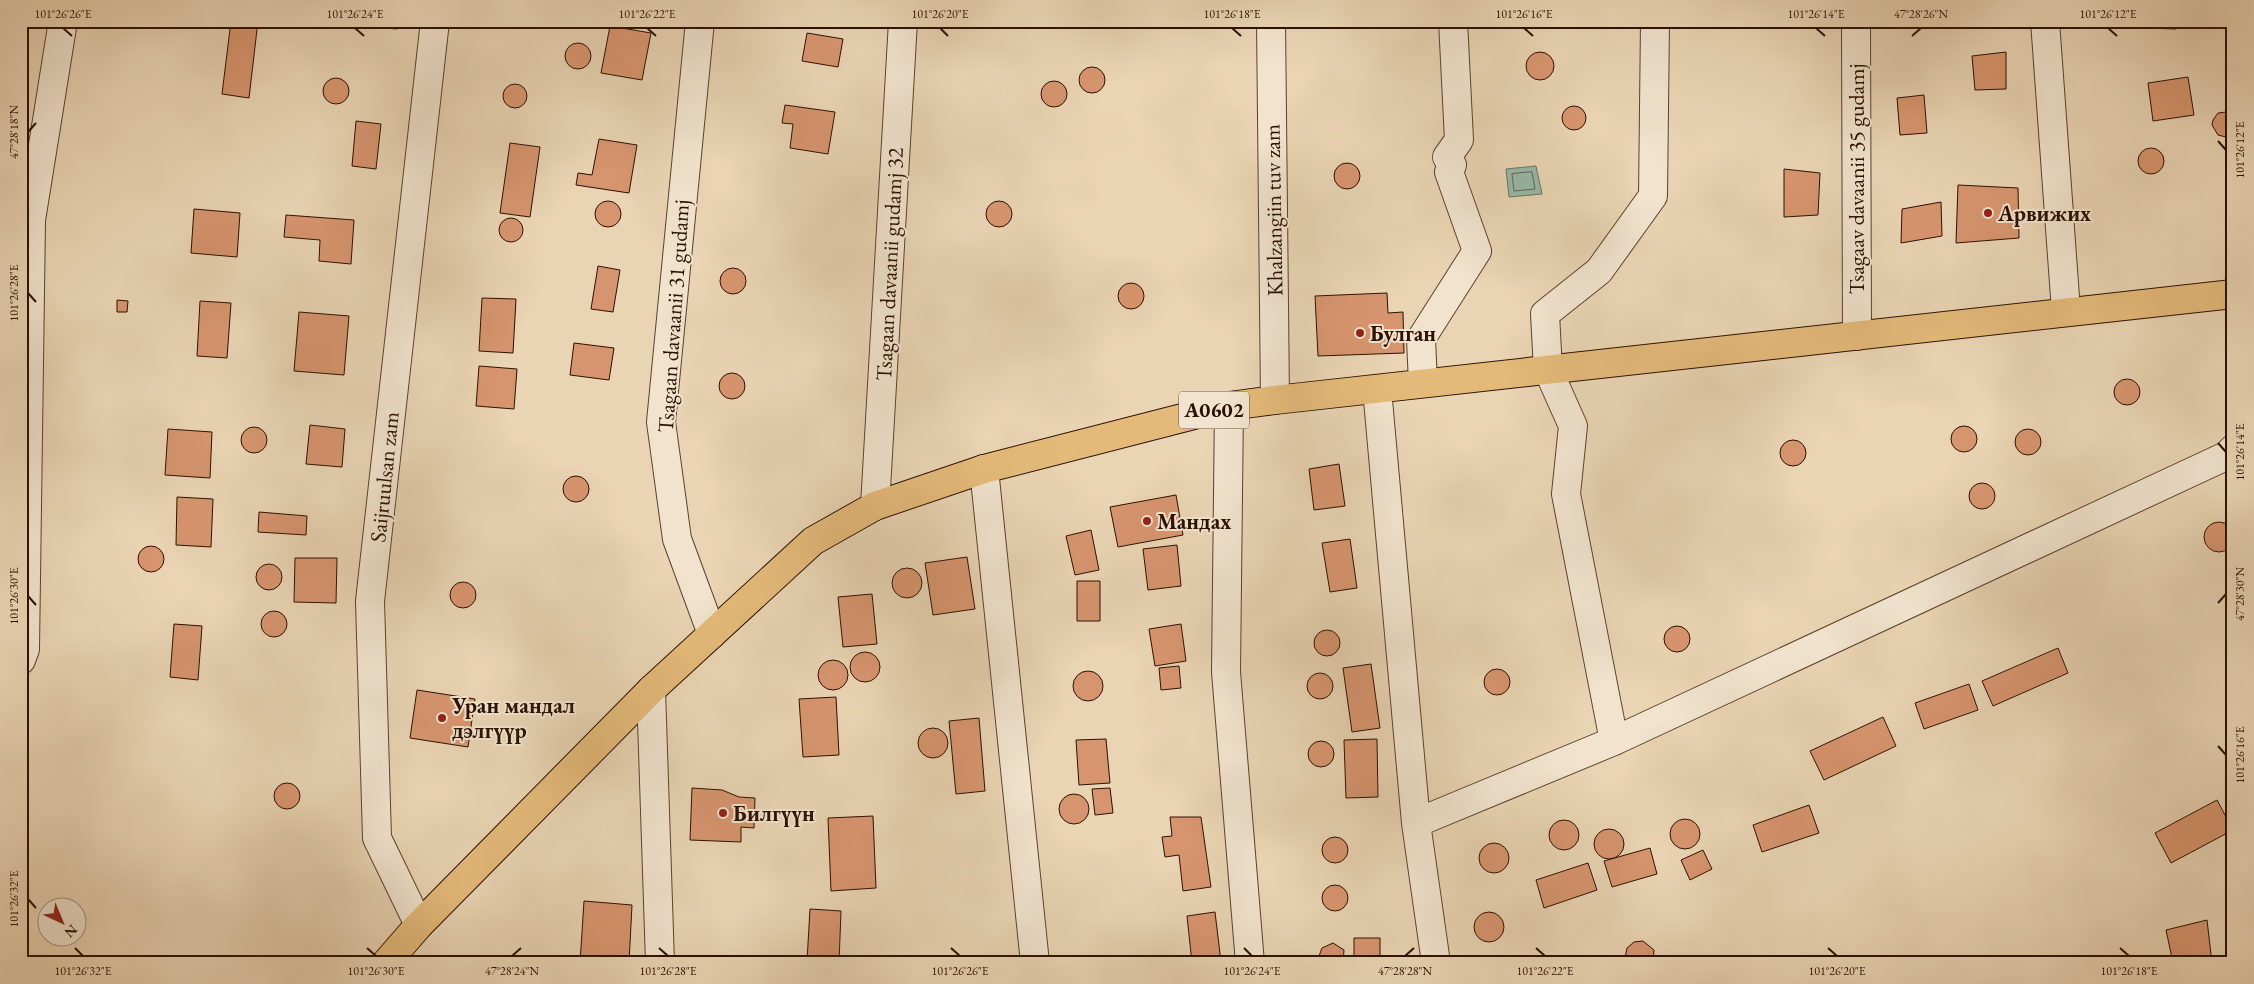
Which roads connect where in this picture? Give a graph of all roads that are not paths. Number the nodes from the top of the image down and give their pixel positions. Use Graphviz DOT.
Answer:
graph roads {
  1 [pos="63,21"];
  2 [pos="435,21"];
  3 [pos="700,21"];
  4 [pos="903,21"];
  5 [pos="1271,21"];
  6 [pos="1453,21"];
  7 [pos="1655,21"];
  8 [pos="1856,21"];
  9 [pos="2045,21"];
  10 [pos="2233,294"];
  11 [pos="2066,311"];
  12 [pos="1857,336"];
  13 [pos="1548,370"];
  14 [pos="1423,384"];
  15 [pos="1377,389"];
  16 [pos="1275,400"];
  17 [pos="1229,406"];
  18 [pos="2233,448"];
  19 [pos="984,469"];
  20 [pos="875,506"];
  21 [pos="712,634"];
  22 [pos="21,660"];
  23 [pos="650,690"];
  24 [pos="1614,741"];
  25 [pos="1416,823"];
  26 [pos="419,925"];
  27 [pos="386,963"];
  28 [pos="660,963"];
  29 [pos="1034,963"];
  30 [pos="1250,963"];
  31 [pos="1436,963"];
  1 -- 22 [label="street"];
  2 -- 26 [label="street, Saijruulsan zam"];
  3 -- 21 [label="street, Tsagaan davaanii 31 gudamj"];
  4 -- 20 [label="street, Tsagaan davaanii gudamj 32"];
  5 -- 16 [label="street, Khalzangiin tuv zam"];
  6 -- 14 [label="street"];
  7 -- 13 [label="street"];
  8 -- 12 [label="street, Tsagaav davaanii 35 gudamj"];
  9 -- 11 [label="street"];
  10 -- 11 [label="highway, A0602"];
  11 -- 12 [label="highway, A0602"];
  12 -- 13 [label="highway, A0602"];
  13 -- 14 [label="highway, A0602"];
  13 -- 24 [label="street"];
  14 -- 15 [label="highway, A0602"];
  15 -- 16 [label="highway, A0602"];
  15 -- 25 [label="street"];
  16 -- 17 [label="highway, A0602"];
  17 -- 19 [label="highway, A0602"];
  17 -- 30 [label="street"];
  18 -- 24 [label="street"];
  19 -- 20 [label="highway, A0602"];
  19 -- 29 [label="street"];
  20 -- 21 [label="highway, A0602"];
  21 -- 23 [label="highway, A0602"];
  23 -- 26 [label="highway, A0602"];
  23 -- 28 [label="street"];
  24 -- 25 [label="street"];
  25 -- 31 [label="street"];
  26 -- 27 [label="highway, A0602"];
}
